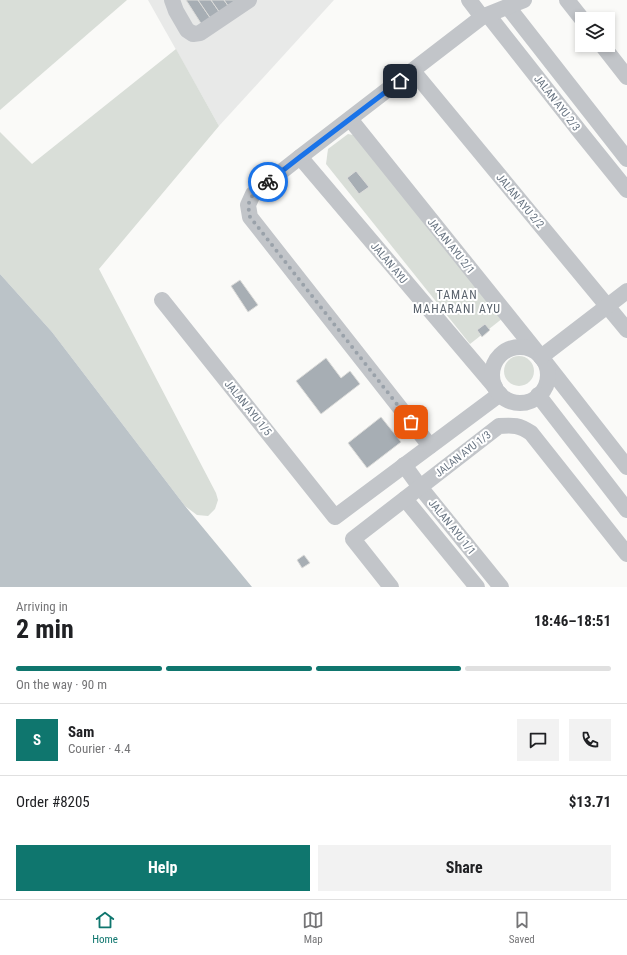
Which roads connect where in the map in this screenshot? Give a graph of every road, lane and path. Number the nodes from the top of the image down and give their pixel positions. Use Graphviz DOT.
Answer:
graph roads {
  1 [pos="172,0"];
  2 [pos="250,0"];
  3 [pos="469,0"];
  4 [pos="524,0"];
  5 [pos="567,0"];
  6 [pos="508,7"];
  7 [pos="576,12"];
  8 [pos="485,16"];
  9 [pos="607,52"];
  10 [pos="413,71"];
  11 [pos="627,77"];
  12 [pos="350,119"];
  13 [pos="300,157"];
  14 [pos="627,159"];
  15 [pos="627,190"];
  16 [pos="627,291"];
  17 [pos="162,300"];
  18 [pos="608,306"];
  19 [pos="627,330"];
  20 [pos="541,357"];
  21 [pos="497,391"];
  22 [pos="538,395"];
  23 [pos="430,446"];
  24 [pos="404,465"];
  25 [pos="627,467"];
  26 [pos="420,487"];
  27 [pos="405,499"];
  28 [pos="627,510"];
  29 [pos="627,554"];
  30 [pos="391,587"];
  31 [pos="477,587"];
  32 [pos="501,587"];
  1 -- 2 [label="street"];
  3 -- 8 [label="street, JALAN AYU 2/3"];
  4 -- 6 [label="street"];
  5 -- 7 [label="street"];
  6 -- 8 [label="street"];
  6 -- 14 [label="street"];
  8 -- 10 [label="street"];
  8 -- 15 [label="street, JALAN AYU 2/3"];
  9 -- 11 [label="street"];
  10 -- 12 [label="street"];
  10 -- 18 [label="street, JALAN AYU 2/2"];
  12 -- 13 [label="street"];
  12 -- 20 [label="street, JALAN AYU 2/1"];
  13 -- 21 [label="street, JALAN AYU"];
  13 -- 23 [label="street"];
  16 -- 18 [label="street"];
  17 -- 24 [label="street, JALAN AYU 1/5"];
  18 -- 19 [label="street, JALAN AYU 2/2"];
  18 -- 20 [label="street"];
  20 -- 21 [label="street"];
  20 -- 22 [label="street"];
  20 -- 25 [label="street, JALAN AYU 2/1"];
  21 -- 22 [label="street"];
  21 -- 23 [label="street"];
  22 -- 28 [label="street"];
  23 -- 24 [label="street"];
  24 -- 26 [label="street, JALAN AYU 1/1"];
  26 -- 27 [label="street, JALAN AYU 1/3"];
  26 -- 29 [label="street, JALAN AYU 1/3"];
  26 -- 32 [label="street, JALAN AYU 1/1"];
  27 -- 30 [label="street, JALAN AYU 1/3"];
  27 -- 31 [label="street"];
}
